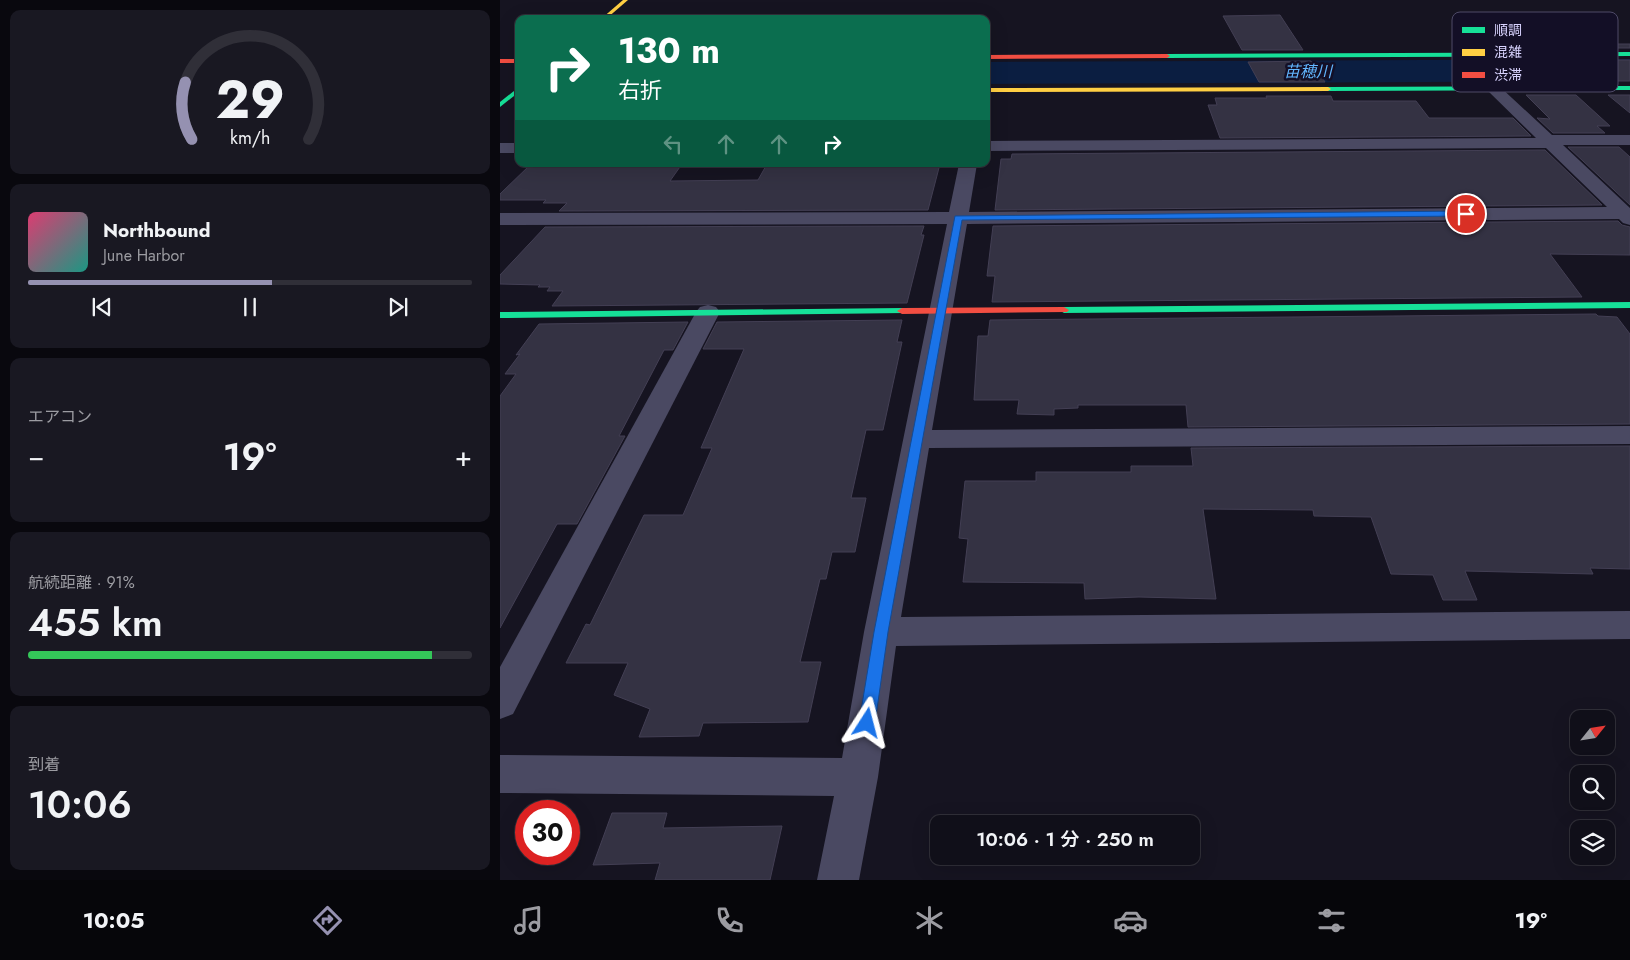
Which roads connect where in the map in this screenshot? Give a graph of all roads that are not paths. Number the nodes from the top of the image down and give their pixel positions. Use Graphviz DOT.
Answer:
graph roads {
  1 [pos="626,0"];
  2 [pos="608,15"];
  3 [pos="1452,55"];
  4 [pos="990,57"];
  5 [pos="500,61"];
  6 [pos="515,62"];
  7 [pos="1452,88"];
  8 [pos="500,90"];
  9 [pos="515,90"];
  10 [pos="990,90"];
  11 [pos="1497,92"];
  12 [pos="515,93"];
  13 [pos="500,105"];
  14 [pos="1630,140"];
  15 [pos="1549,142"];
  16 [pos="990,146"];
  17 [pos="500,148"];
  18 [pos="515,148"];
  19 [pos="967,167"];
  20 [pos="1626,216"];
  21 [pos="958,218"];
  22 [pos="500,219"];
  23 [pos="1630,305"];
  24 [pos="940,310"];
  25 [pos="708,312"];
  26 [pos="500,315"];
  27 [pos="1630,435"];
  28 [pos="918,439"];
  29 [pos="1630,625"];
  30 [pos="881,632"];
  31 [pos="500,702"];
  32 [pos="500,774"];
  33 [pos="858,778"];
  34 [pos="838,880"];
  1 -- 2 [label="street"];
  3 -- 4 [label="street"];
  5 -- 6 [label="street"];
  7 -- 10 [label="street"];
  8 -- 9 [label="street"];
  11 -- 15 [label="street"];
  12 -- 13 [label="street"];
  14 -- 15 [label="street"];
  15 -- 16 [label="street"];
  15 -- 20 [label="street"];
  17 -- 18 [label="street"];
  19 -- 21 [label="street"];
  20 -- 21 [label="street"];
  21 -- 22 [label="street"];
  21 -- 24 [label="street"];
  23 -- 24 [label="street"];
  24 -- 25 [label="street"];
  24 -- 28 [label="street"];
  25 -- 26 [label="street"];
  25 -- 31 [label="street"];
  27 -- 28 [label="street"];
  28 -- 30 [label="street"];
  29 -- 30 [label="street"];
  30 -- 33 [label="street"];
  32 -- 33 [label="street"];
  33 -- 34 [label="street"];
}
